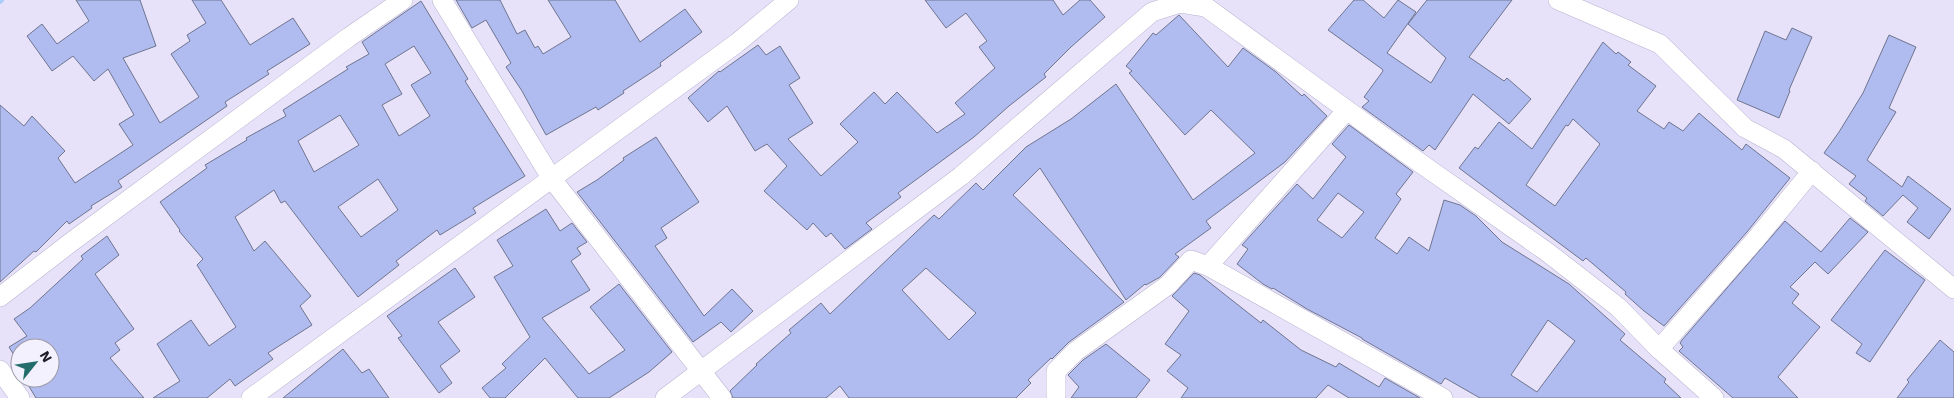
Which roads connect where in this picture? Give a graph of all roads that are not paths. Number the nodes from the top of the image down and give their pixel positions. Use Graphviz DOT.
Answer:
graph roads {
  1 [pos="403,0"];
  2 [pos="442,0"];
  3 [pos="789,0"];
  4 [pos="1558,0"];
  5 [pos="1179,1"];
  6 [pos="1347,110"];
  7 [pos="1812,171"];
  8 [pos="552,179"];
  9 [pos="1208,266"];
  10 [pos="1954,289"];
  11 [pos="0,297"];
  12 [pos="1658,349"];
  13 [pos="0,370"];
  14 [pos="702,372"];
  15 [pos="20,398"];
  16 [pos="251,398"];
  17 [pos="665,398"];
  18 [pos="722,398"];
  19 [pos="1056,398"];
  20 [pos="1443,398"];
  21 [pos="1714,398"];
  1 -- 11 [label="street"];
  2 -- 8 [label="street"];
  3 -- 8 [label="street"];
  4 -- 7 [label="street"];
  5 -- 6 [label="street"];
  5 -- 14 [label="street"];
  6 -- 9 [label="street"];
  6 -- 12 [label="street"];
  7 -- 10 [label="street"];
  7 -- 12 [label="street"];
  8 -- 14 [label="street"];
  8 -- 16 [label="street"];
  9 -- 19 [label="street"];
  9 -- 20 [label="street"];
  12 -- 21 [label="street"];
  13 -- 15 [label="street"];
  14 -- 17 [label="street"];
  14 -- 18 [label="street"];
}
